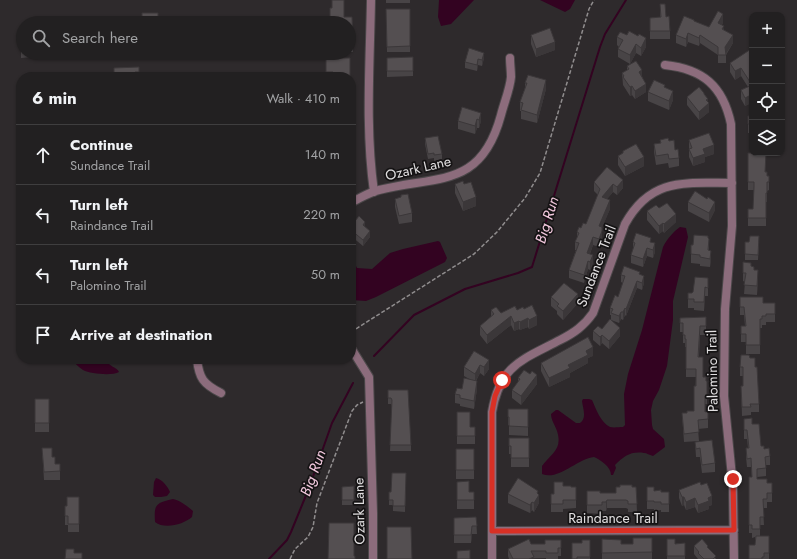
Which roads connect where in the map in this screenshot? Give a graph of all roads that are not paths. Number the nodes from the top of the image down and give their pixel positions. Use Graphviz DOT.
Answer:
graph roads {
  1 [pos="371,0"];
  2 [pos="510,58"];
  3 [pos="665,65"];
  4 [pos="732,182"];
  5 [pos="374,192"];
  6 [pos="356,200"];
  7 [pos="356,356"];
  8 [pos="198,364"];
  9 [pos="221,393"];
  10 [pos="734,530"];
  11 [pos="492,531"];
  12 [pos="373,559"];
  13 [pos="492,559"];
  14 [pos="734,559"];
  1 -- 5 [label="street"];
  2 -- 5 [label="street, Ozark Lane"];
  3 -- 4 [label="street, Palomino Trail"];
  4 -- 10 [label="street, Palomino Trail"];
  4 -- 11 [label="street, Sundance Trail"];
  5 -- 6 [label="street, Ozark Lane"];
  7 -- 12 [label="street, Ozark Lane"];
  8 -- 9 [label="street"];
  10 -- 11 [label="street, Raindance Trail"];
  10 -- 14 [label="street, Palomino Trail"];
  11 -- 13 [label="street, Sundance Trail"];
}
